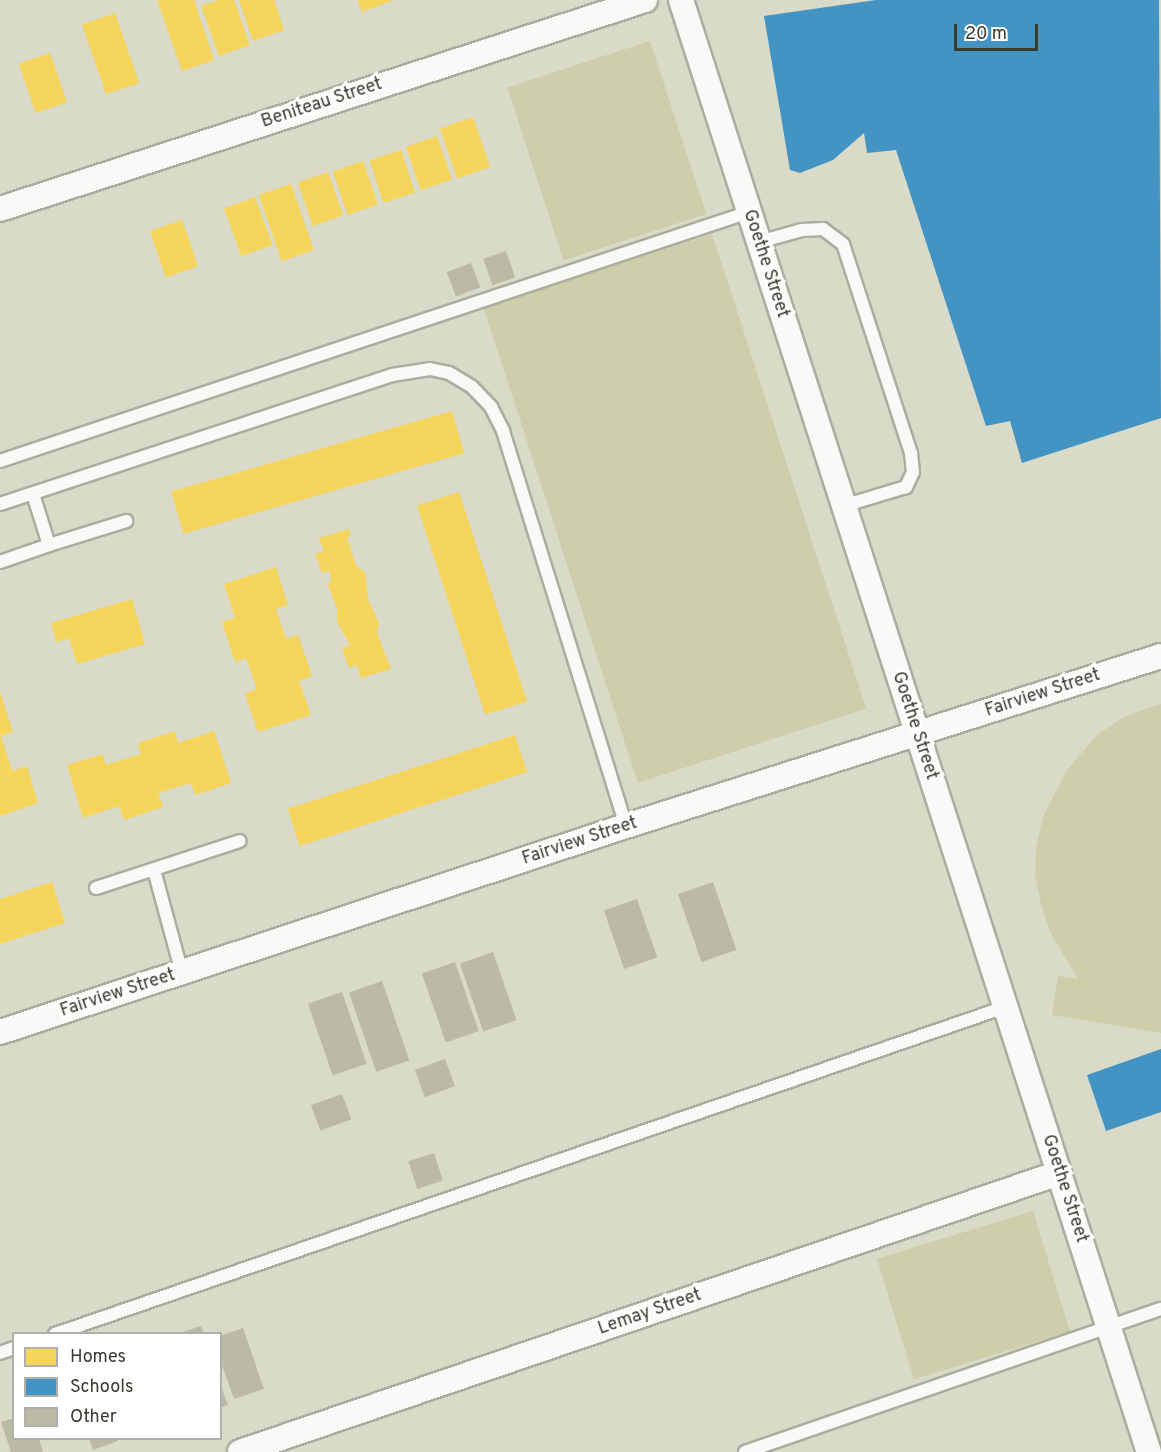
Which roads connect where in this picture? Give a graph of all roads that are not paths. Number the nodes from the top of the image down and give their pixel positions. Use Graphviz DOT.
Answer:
graph roads {
  1 [pos="645,0"];
  2 [pos="681,0"];
  3 [pos="0,209"];
  4 [pos="749,212"];
  5 [pos="759,242"];
  6 [pos="0,461"];
  7 [pos="33,494"];
  8 [pos="0,504"];
  9 [pos="843,506"];
  10 [pos="126,521"];
  11 [pos="49,545"];
  12 [pos="0,562"];
  13 [pos="1161,656"];
  14 [pos="916,735"];
  15 [pos="626,826"];
  16 [pos="240,841"];
  17 [pos="154,870"];
  18 [pos="96,888"];
  19 [pos="182,973"];
  20 [pos="1005,1006"];
  21 [pos="0,1032"];
  22 [pos="1059,1173"];
  23 [pos="1161,1309"];
  24 [pos="1108,1327"];
  25 [pos="61,1332"];
  26 [pos="240,1452"];
  27 [pos="745,1452"];
  28 [pos="1149,1452"];
  1 -- 3 [label="street, Beniteau Street"];
  2 -- 4 [label="street, Goethe Street"];
  4 -- 5 [label="street, Goethe Street"];
  4 -- 6 [label="lane"];
  5 -- 9 [label="street, Goethe Street"];
  5 -- 9 [label="lane"];
  7 -- 8 [label="lane"];
  7 -- 11 [label="lane"];
  7 -- 15 [label="lane"];
  9 -- 14 [label="street, Goethe Street"];
  10 -- 11 [label="lane"];
  11 -- 12 [label="lane"];
  13 -- 14 [label="street, Fairview Street"];
  14 -- 15 [label="street, Fairview Street"];
  14 -- 20 [label="street, Goethe Street"];
  15 -- 19 [label="street, Fairview Street"];
  16 -- 17 [label="lane"];
  17 -- 18 [label="lane"];
  17 -- 19 [label="lane"];
  19 -- 21 [label="street, Fairview Street"];
  20 -- 22 [label="street, Goethe Street"];
  20 -- 25 [label="lane"];
  22 -- 24 [label="street, Goethe Street"];
  22 -- 26 [label="street, Lemay Street"];
  23 -- 24 [label="lane"];
  24 -- 27 [label="lane"];
  24 -- 28 [label="street, Goethe Street"];
}
